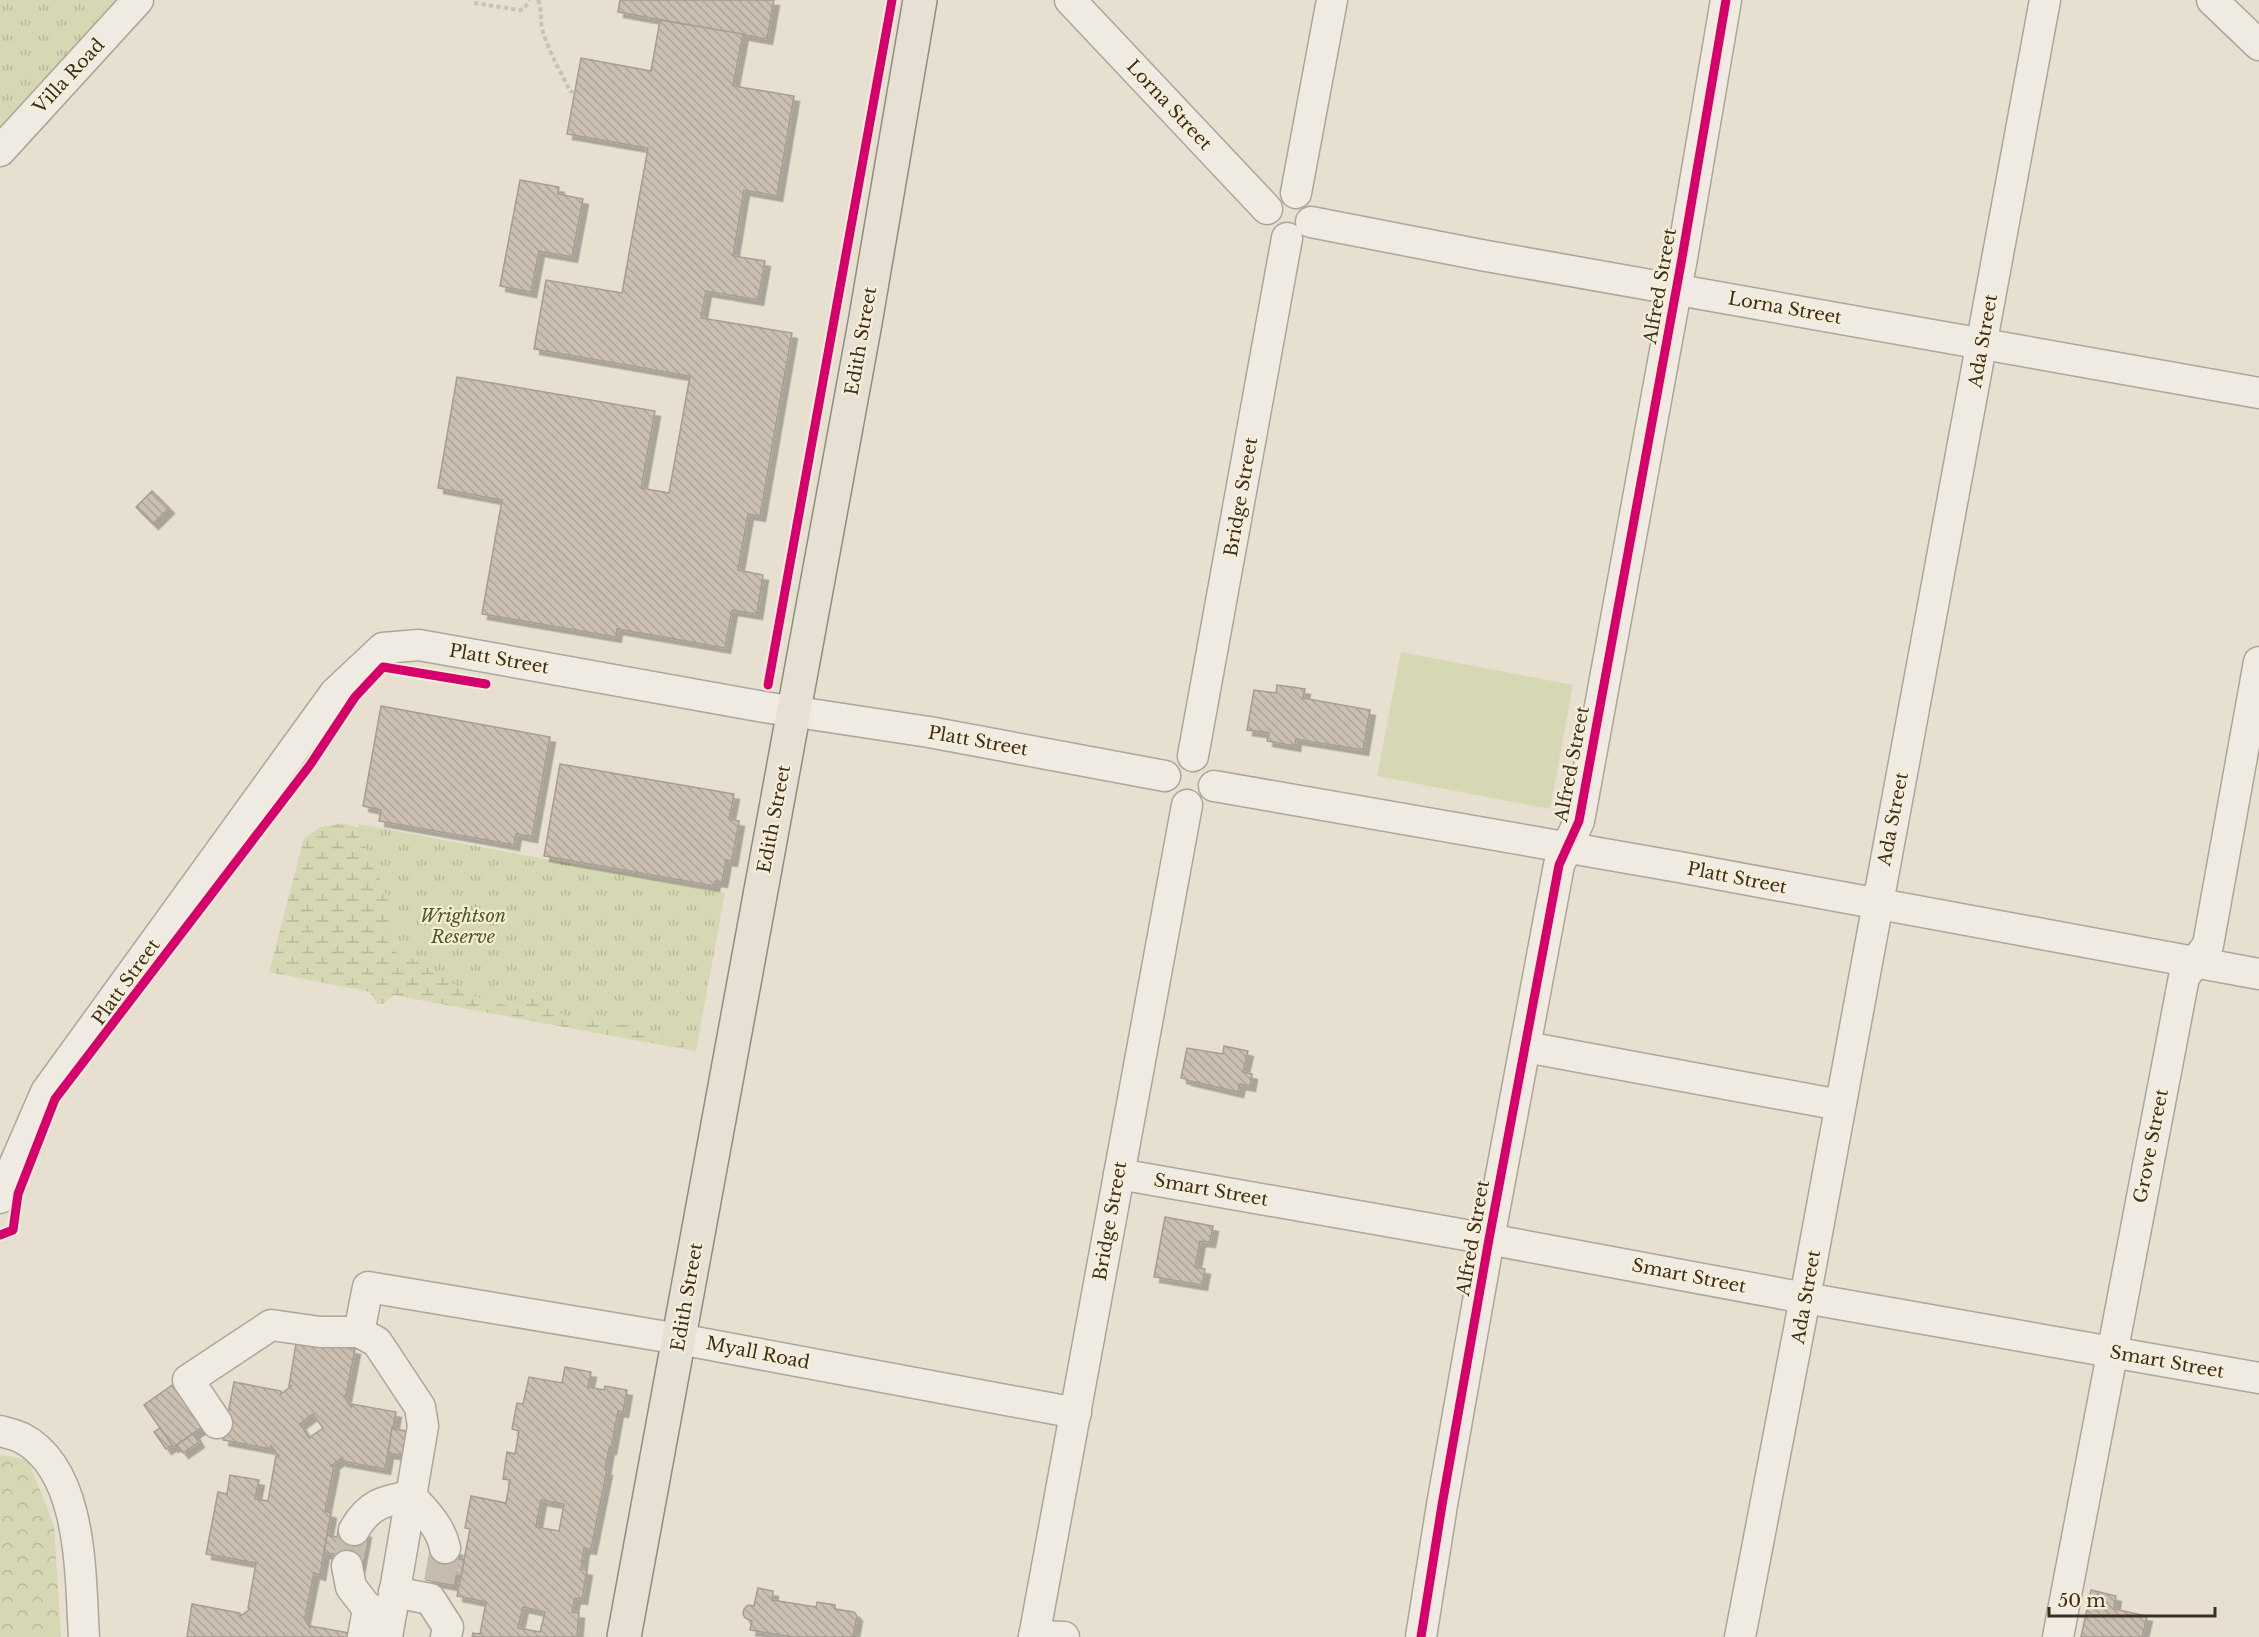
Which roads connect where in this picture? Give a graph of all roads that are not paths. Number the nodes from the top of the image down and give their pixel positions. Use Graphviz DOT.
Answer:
graph roads {
  1 [pos="138,0"];
  2 [pos="920,0"];
  3 [pos="1070,0"];
  4 [pos="1332,0"];
  5 [pos="1726,0"];
  6 [pos="2045,0"];
  7 [pos="2212,0"];
  8 [pos="2259,45"];
  9 [pos="0,152"];
  10 [pos="1296,194"];
  11 [pos="1267,209"];
  12 [pos="1311,222"];
  13 [pos="1287,238"];
  14 [pos="1677,288"];
  15 [pos="1983,343"];
  16 [pos="2259,393"];
  17 [pos="2259,662"];
  18 [pos="793,711"];
  19 [pos="1193,756"];
  20 [pos="1165,776"];
  21 [pos="1214,786"];
  22 [pos="1187,805"];
  23 [pos="1568,847"];
  24 [pos="1877,904"];
  25 [pos="2194,962"];
  26 [pos="2259,974"];
  27 [pos="1526,1047"];
  28 [pos="1840,1105"];
  29 [pos="1119,1174"];
  30 [pos="0,1198"];
  31 [pos="1489,1239"];
  32 [pos="1806,1298"];
  33 [pos="359,1332"];
  34 [pos="679,1339"];
  35 [pos="2112,1352"];
  36 [pos="2259,1378"];
  37 [pos="1076,1413"];
  38 [pos="217,1423"];
  39 [pos="0,1431"];
  40 [pos="411,1496"];
  41 [pos="354,1530"];
  42 [pos="445,1548"];
  43 [pos="347,1566"];
  44 [pos="380,1618"];
  45 [pos="1034,1636"];
  46 [pos="84,1637"];
  47 [pos="446,1637"];
  48 [pos="624,1637"];
  49 [pos="1064,1637"];
  50 [pos="1421,1637"];
  51 [pos="1740,1637"];
  52 [pos="2058,1637"];
  1 -- 9 [label="street, Villa Road"];
  2 -- 18 [label="main road, Edith Street"];
  3 -- 11 [label="street, Lorna Street"];
  4 -- 10 [label="street"];
  5 -- 14 [label="street, Alfred Street"];
  6 -- 15 [label="street, Ada Street"];
  7 -- 8 [label="street"];
  10 -- 11 [label="street"];
  10 -- 12 [label="street"];
  11 -- 13 [label="street"];
  12 -- 13 [label="street"];
  12 -- 14 [label="street, Lorna Street"];
  13 -- 19 [label="street, Bridge Street"];
  14 -- 15 [label="street, Lorna Street"];
  14 -- 23 [label="street, Alfred Street"];
  15 -- 16 [label="street, Lorna Street"];
  15 -- 24 [label="street, Ada Street"];
  17 -- 25 [label="street, Grove Street"];
  18 -- 20 [label="street, Platt Street"];
  18 -- 30 [label="street, Platt Street"];
  18 -- 34 [label="main road, Edith Street"];
  19 -- 20 [label="street"];
  19 -- 21 [label="street"];
  20 -- 22 [label="street"];
  21 -- 22 [label="street"];
  21 -- 23 [label="street, Platt Street"];
  22 -- 29 [label="street, Bridge Street"];
  23 -- 24 [label="street, Platt Street"];
  23 -- 27 [label="street, Alfred Street"];
  24 -- 25 [label="street, Platt Street"];
  24 -- 28 [label="street, Ada Street"];
  25 -- 26 [label="street, Platt Street"];
  25 -- 35 [label="street, Grove Street"];
  27 -- 28 [label="street"];
  27 -- 31 [label="street, Alfred Street"];
  28 -- 32 [label="street, Ada Street"];
  29 -- 31 [label="street, Smart Street"];
  29 -- 37 [label="street, Bridge Street"];
  31 -- 32 [label="street, Smart Street"];
  31 -- 50 [label="street, Alfred Street"];
  32 -- 35 [label="street, Smart Street"];
  32 -- 51 [label="street, Ada Street"];
  33 -- 34 [label="street, Myall Road"];
  33 -- 38 [label="street"];
  33 -- 40 [label="street"];
  34 -- 37 [label="street, Myall Road"];
  34 -- 48 [label="main road, Edith Street"];
  35 -- 36 [label="street, Smart Street"];
  35 -- 52 [label="street, Grove Street"];
  37 -- 45 [label="street, Bridge Street"];
  39 -- 46 [label="street"];
  40 -- 41 [label="street"];
  40 -- 42 [label="street"];
  40 -- 44 [label="street"];
  43 -- 44 [label="street"];
  44 -- 47 [label="street"];
  45 -- 49 [label="street"];
}
